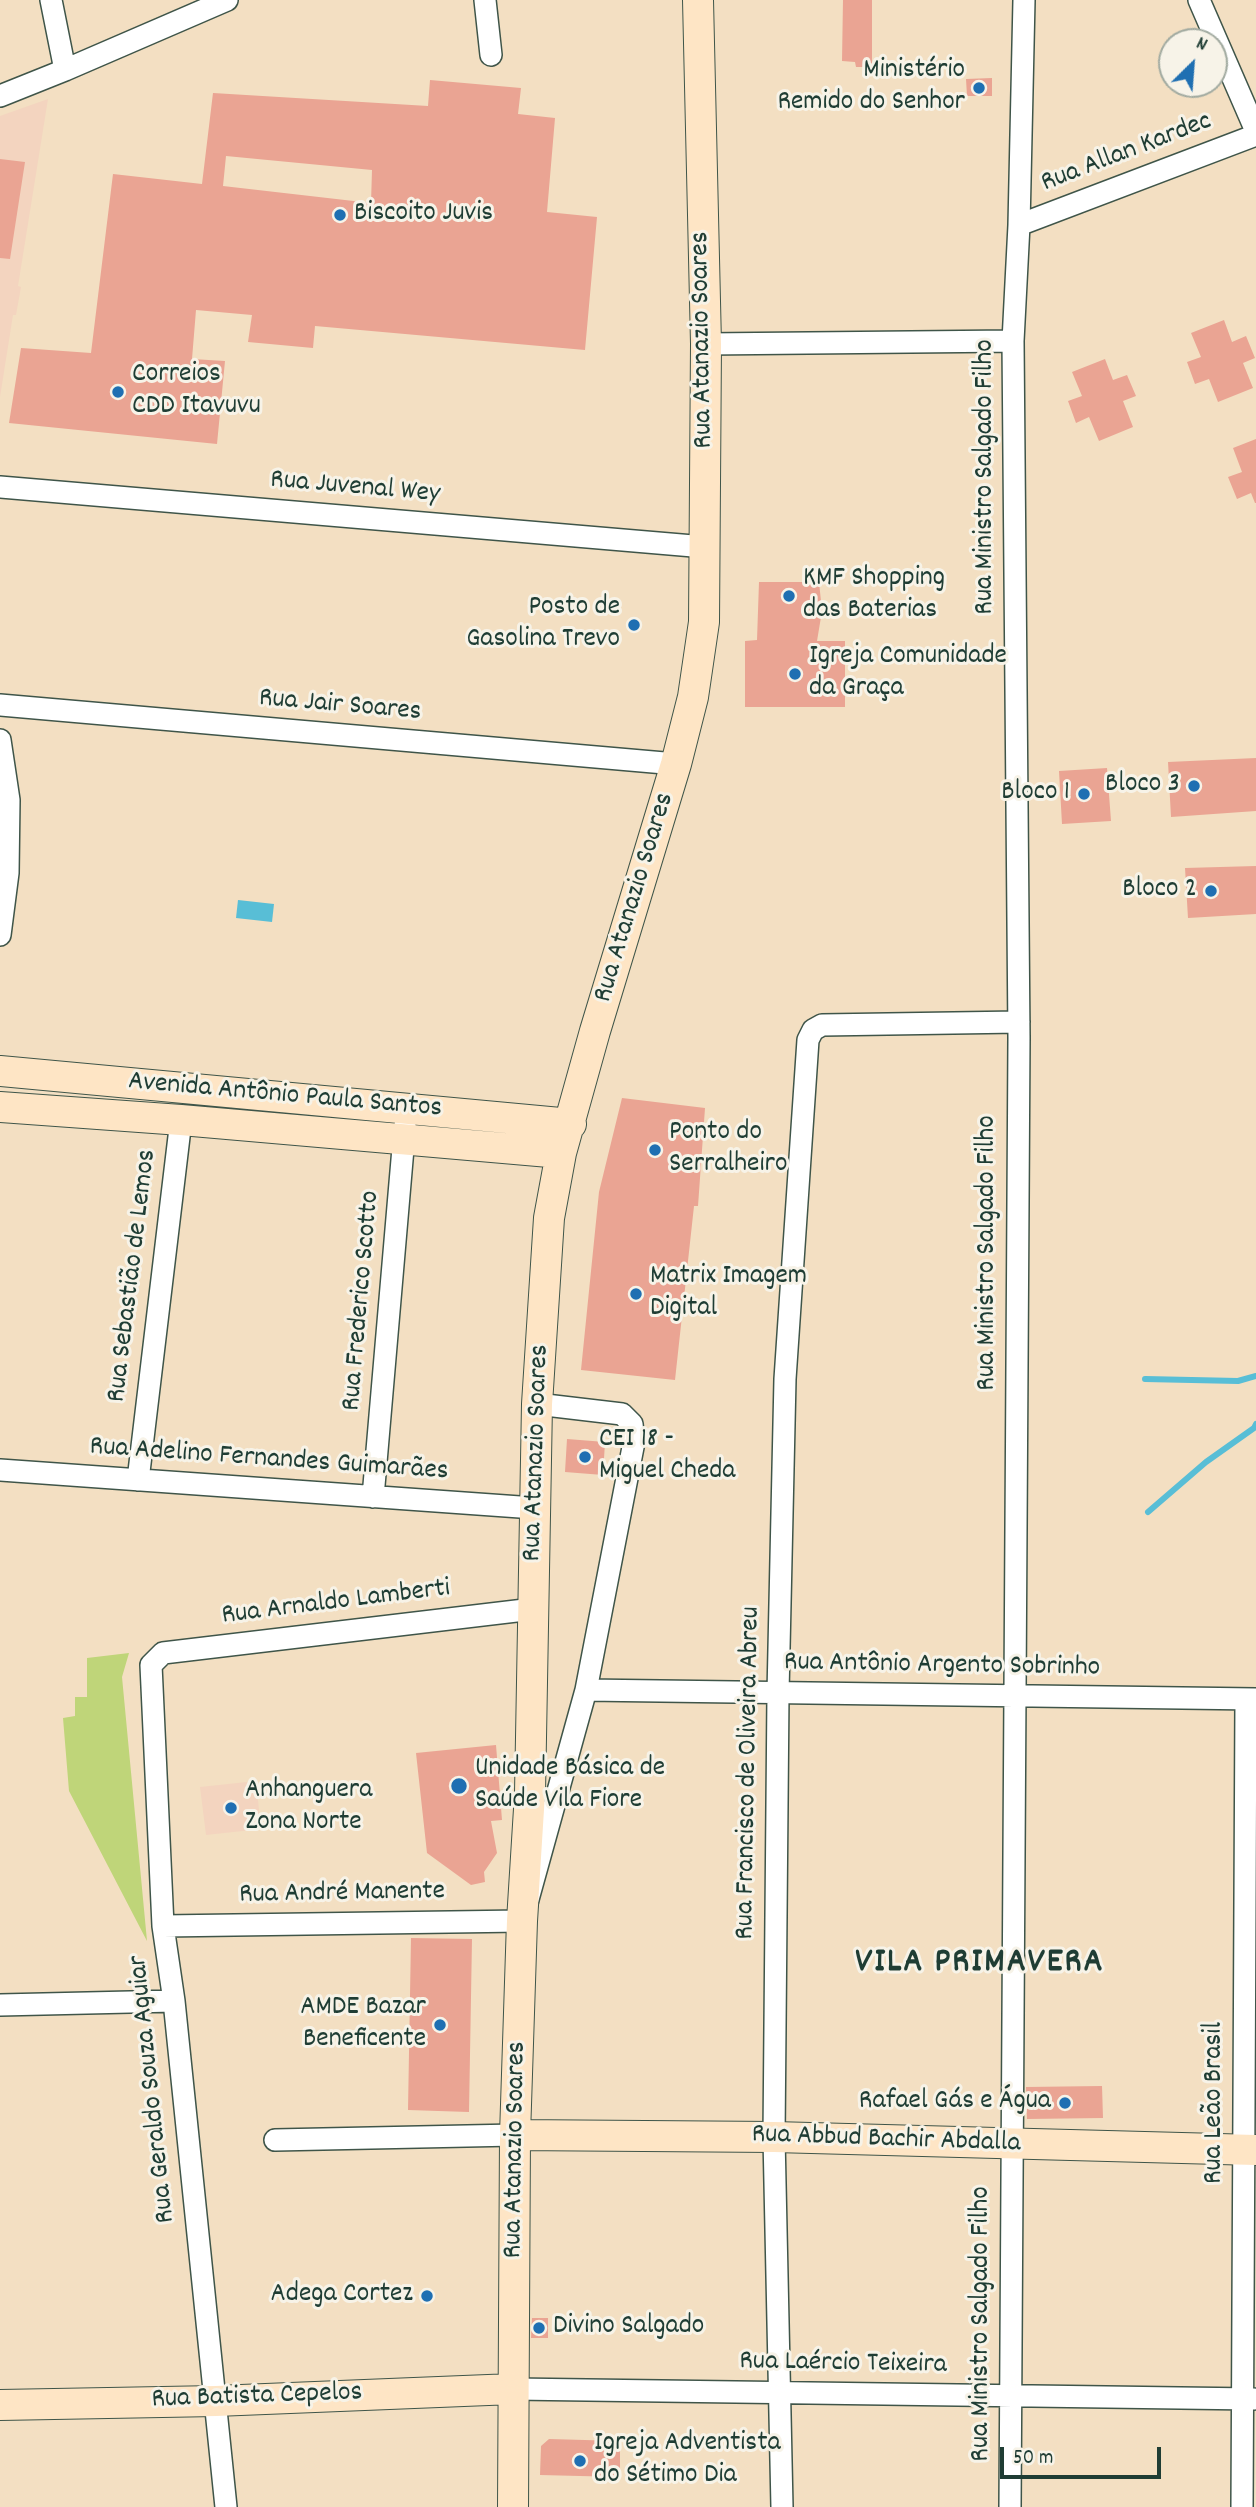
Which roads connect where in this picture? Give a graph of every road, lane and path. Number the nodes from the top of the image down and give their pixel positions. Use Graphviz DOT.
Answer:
graph roads {
  1 [pos="51,0"];
  2 [pos="227,0"];
  3 [pos="485,0"];
  4 [pos="698,0"];
  5 [pos="1024,0"];
  6 [pos="1199,0"];
  7 [pos="492,55"];
  8 [pos="65,71"];
  9 [pos="0,96"];
  10 [pos="1256,133"];
  11 [pos="1019,225"];
  12 [pos="1013,341"];
  13 [pos="706,344"];
  14 [pos="0,487"];
  15 [pos="705,547"];
  16 [pos="0,705"];
  17 [pos="0,740"];
  18 [pos="676,764"];
  19 [pos="0,935"];
  20 [pos="1018,1022"];
  21 [pos="0,1070"];
  22 [pos="0,1107"];
  23 [pos="407,1109"];
  24 [pos="181,1120"];
  25 [pos="571,1124"];
  26 [pos="405,1139"];
  27 [pos="561,1153"];
  28 [pos="537,1404"];
  29 [pos="0,1471"];
  30 [pos="138,1480"];
  31 [pos="373,1497"];
  32 [pos="534,1508"];
  33 [pos="533,1609"];
  34 [pos="151,1665"];
  35 [pos="586,1690"];
  36 [pos="778,1693"];
  37 [pos="1015,1696"];
  38 [pos="1251,1699"];
  39 [pos="544,1794"];
  40 [pos="522,1921"];
  41 [pos="163,1926"];
  42 [pos="174,2001"];
  43 [pos="0,2005"];
  44 [pos="515,2135"];
  45 [pos="774,2137"];
  46 [pos="275,2140"];
  47 [pos="1011,2144"];
  48 [pos="1250,2150"];
  49 [pos="513,2389"];
  50 [pos="781,2392"];
  51 [pos="1010,2396"];
  52 [pos="1249,2399"];
  53 [pos="216,2401"];
  54 [pos="0,2405"];
  55 [pos="226,2507"];
  56 [pos="513,2507"];
  57 [pos="782,2507"];
  58 [pos="1010,2507"];
  59 [pos="1242,2507"];
  1 -- 8 [label="street"];
  2 -- 8 [label="street"];
  3 -- 7 [label="street"];
  4 -- 13 [label="main road, Rua Atanazio Soares"];
  5 -- 11 [label="street, Rua Ministro Salgado Filho"];
  6 -- 10 [label="street"];
  8 -- 9 [label="street"];
  10 -- 11 [label="street, Rua Allan Kardec"];
  11 -- 12 [label="street, Rua Ministro Salgado Filho"];
  12 -- 13 [label="street"];
  12 -- 20 [label="street, Rua Ministro Salgado Filho"];
  13 -- 15 [label="main road, Rua Atanazio Soares"];
  14 -- 15 [label="street, Rua Juvenal Wey"];
  15 -- 18 [label="main road, Rua Atanazio Soares"];
  16 -- 18 [label="street, Rua Jair Soares"];
  17 -- 19 [label="street"];
  18 -- 25 [label="main road, Rua Atanazio Soares"];
  20 -- 36 [label="street, Rua Francisco de Oliveira Abreu"];
  20 -- 37 [label="street, Rua Ministro Salgado Filho"];
  21 -- 23 [label="main road, Avenida Antônio Paula Santos"];
  22 -- 24 [label="main road, Avenida Antônio Paula Santos"];
  23 -- 25 [label="main road, Avenida Antônio Paula Santos"];
  23 -- 26 [label="street, Rua Frederico Scotto"];
  24 -- 26 [label="main road, Avenida Antônio Paula Santos"];
  24 -- 30 [label="street, Rua Sebastião de Lemos"];
  25 -- 27 [label="main road, Rua Atanazio Soares"];
  26 -- 27 [label="main road, Avenida Antônio Paula Santos"];
  26 -- 31 [label="street, Rua Frederico Scotto"];
  27 -- 28 [label="main road, Rua Atanazio Soares"];
  28 -- 32 [label="main road, Rua Atanazio Soares"];
  28 -- 35 [label="street"];
  29 -- 30 [label="street, Rua Adelino Fernandes Guimarães"];
  30 -- 31 [label="street, Rua Adelino Fernandes Guimarães"];
  31 -- 32 [label="street, Rua Adelino Fernandes Guimarães"];
  32 -- 33 [label="main road, Rua Atanazio Soares"];
  33 -- 34 [label="street, Rua Arnaldo Lamberti"];
  33 -- 39 [label="main road, Rua Atanazio Soares"];
  34 -- 41 [label="street, Rua Geraldo Souza Aguiar"];
  35 -- 36 [label="street, Rua Antônio Argento Sobrinho"];
  35 -- 39 [label="street"];
  36 -- 37 [label="street, Rua Antônio Argento Sobrinho"];
  36 -- 45 [label="street, Rua Francisco de Oliveira Abreu"];
  37 -- 38 [label="street, Rua Antônio Argento Sobrinho"];
  37 -- 47 [label="street, Rua Ministro Salgado Filho"];
  38 -- 48 [label="street, Rua Leão Brasil"];
  39 -- 40 [label="main road, Rua Atanazio Soares"];
  40 -- 41 [label="street, Rua André Manente"];
  40 -- 44 [label="main road, Rua Atanazio Soares"];
  41 -- 42 [label="street, Rua Geraldo Souza Aguiar"];
  42 -- 43 [label="street"];
  42 -- 53 [label="street, Rua Geraldo Souza Aguiar"];
  44 -- 45 [label="main road, Rua Abbud Bachir Abdalla"];
  44 -- 46 [label="street"];
  44 -- 49 [label="main road, Rua Atanazio Soares"];
  45 -- 47 [label="main road, Rua Abbud Bachir Abdalla"];
  45 -- 50 [label="street, Rua Francisco de Oliveira Abreu"];
  47 -- 48 [label="main road, Rua Abbud Bachir Abdalla"];
  47 -- 51 [label="street, Rua Ministro Salgado Filho"];
  48 -- 52 [label="street, Rua Leão Brasil"];
  49 -- 50 [label="street, Rua Laércio Teixeira"];
  49 -- 53 [label="main road, Rua Batista Cepelos"];
  49 -- 56 [label="main road, Rua Atanazio Soares"];
  50 -- 51 [label="street, Rua Laércio Teixeira"];
  50 -- 57 [label="street, Rua Francisco de Oliveira Abreu"];
  51 -- 52 [label="street, Rua Laércio Teixeira"];
  51 -- 58 [label="street, Rua Ministro Salgado Filho"];
  52 -- 59 [label="street, Rua Leão Brasil"];
  53 -- 54 [label="main road, Rua Batista Cepelos"];
  53 -- 55 [label="street, Rua Geraldo Souza Aguiar"];
}
